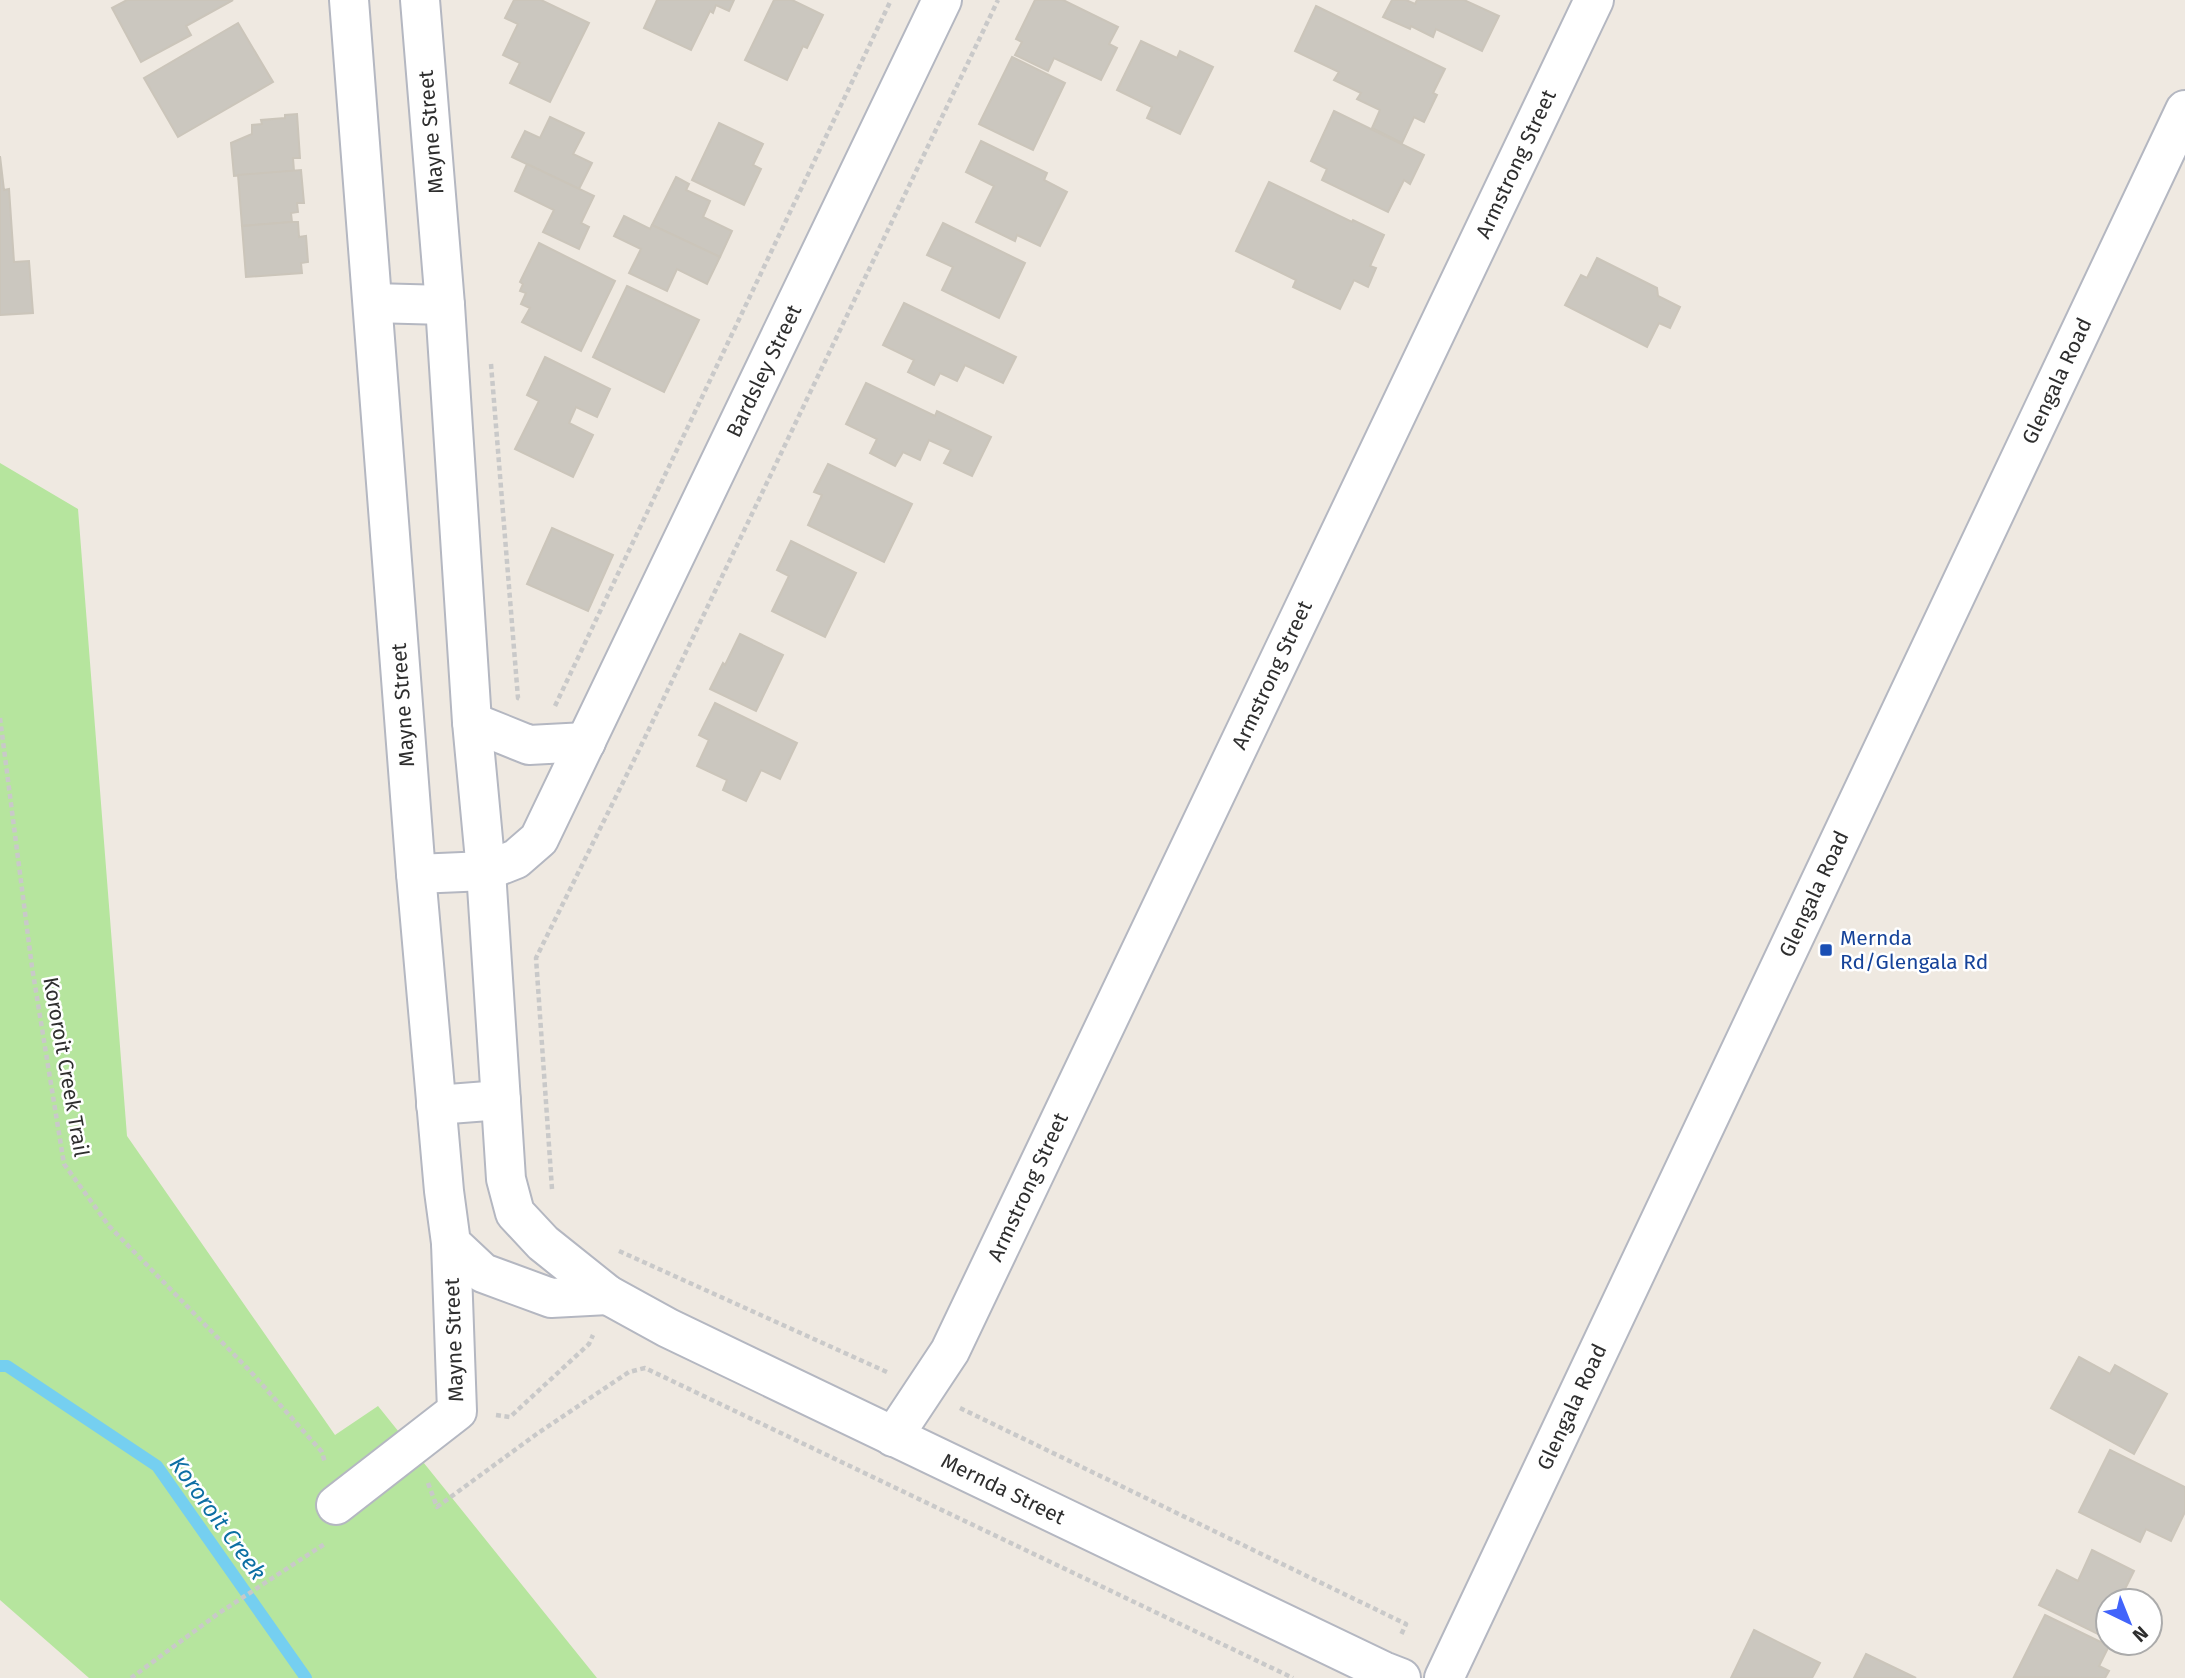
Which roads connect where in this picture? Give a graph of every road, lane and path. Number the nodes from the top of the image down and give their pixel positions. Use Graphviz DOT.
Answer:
graph roads {
  1 [pos="349,0"];
  2 [pos="420,0"];
  3 [pos="891,0"];
  4 [pos="942,0"];
  5 [pos="998,0"];
  6 [pos="1594,0"];
  7 [pos="2185,110"];
  8 [pos="373,303"];
  9 [pos="445,305"];
  10 [pos="491,363"];
  11 [pos="530,702"];
  12 [pos="553,711"];
  13 [pos="0,718"];
  14 [pos="472,722"];
  15 [pos="586,742"];
  16 [pos="486,871"];
  17 [pos="416,874"];
  18 [pos="500,1100"];
  19 [pos="436,1105"];
  20 [pos="552,1191"];
  21 [pos="451,1243"];
  22 [pos="608,1245"];
  23 [pos="619,1251"];
  24 [pos="608,1295"];
  25 [pos="930,1392"];
  26 [pos="457,1411"];
  27 [pos="424,1437"];
  28 [pos="907,1443"];
  29 [pos="322,1452"];
  30 [pos="336,1504"];
  31 [pos="298,1562"];
  32 [pos="1392,1675"];
  33 [pos="131,1678"];
  34 [pos="1293,1678"];
  35 [pos="1444,1678"];
  1 -- 8 [label="street, Mayne Street"];
  2 -- 9 [label="street, Mayne Street"];
  3 -- 12 [label="path"];
  4 -- 15 [label="street, Bardsley Street"];
  5 -- 20 [label="path"];
  6 -- 25 [label="street, Armstrong Street"];
  7 -- 35 [label="street, Glengala Road"];
  8 -- 9 [label="street"];
  8 -- 17 [label="street, Mayne Street"];
  9 -- 14 [label="street, Mayne Street"];
  10 -- 11 [label="path"];
  13 -- 29 [label="path, Kororoit Creek Trail"];
  14 -- 15 [label="street"];
  14 -- 16 [label="street, Mayne Street"];
  15 -- 16 [label="street, Bardsley Street"];
  16 -- 17 [label="street, Bardsley Street"];
  16 -- 18 [label="street, Mayne Street"];
  17 -- 19 [label="street, Mayne Street"];
  18 -- 19 [label="street"];
  18 -- 24 [label="street, Mayne Street"];
  19 -- 21 [label="street, Mayne Street"];
  21 -- 24 [label="street, Mayne Street"];
  21 -- 26 [label="street, Mayne Street"];
  22 -- 23 [label="path"];
  23 -- 24 [label="path"];
  23 -- 25 [label="path"];
  24 -- 26 [label="path"];
  24 -- 28 [label="street, Mernda Street"];
  25 -- 28 [label="street, Armstrong Street"];
  25 -- 32 [label="path"];
  26 -- 27 [label="street, Mayne Street"];
  27 -- 30 [label="street, Mayne Street"];
  27 -- 34 [label="path"];
  28 -- 32 [label="street, Mernda Street"];
  31 -- 33 [label="path"];
}
